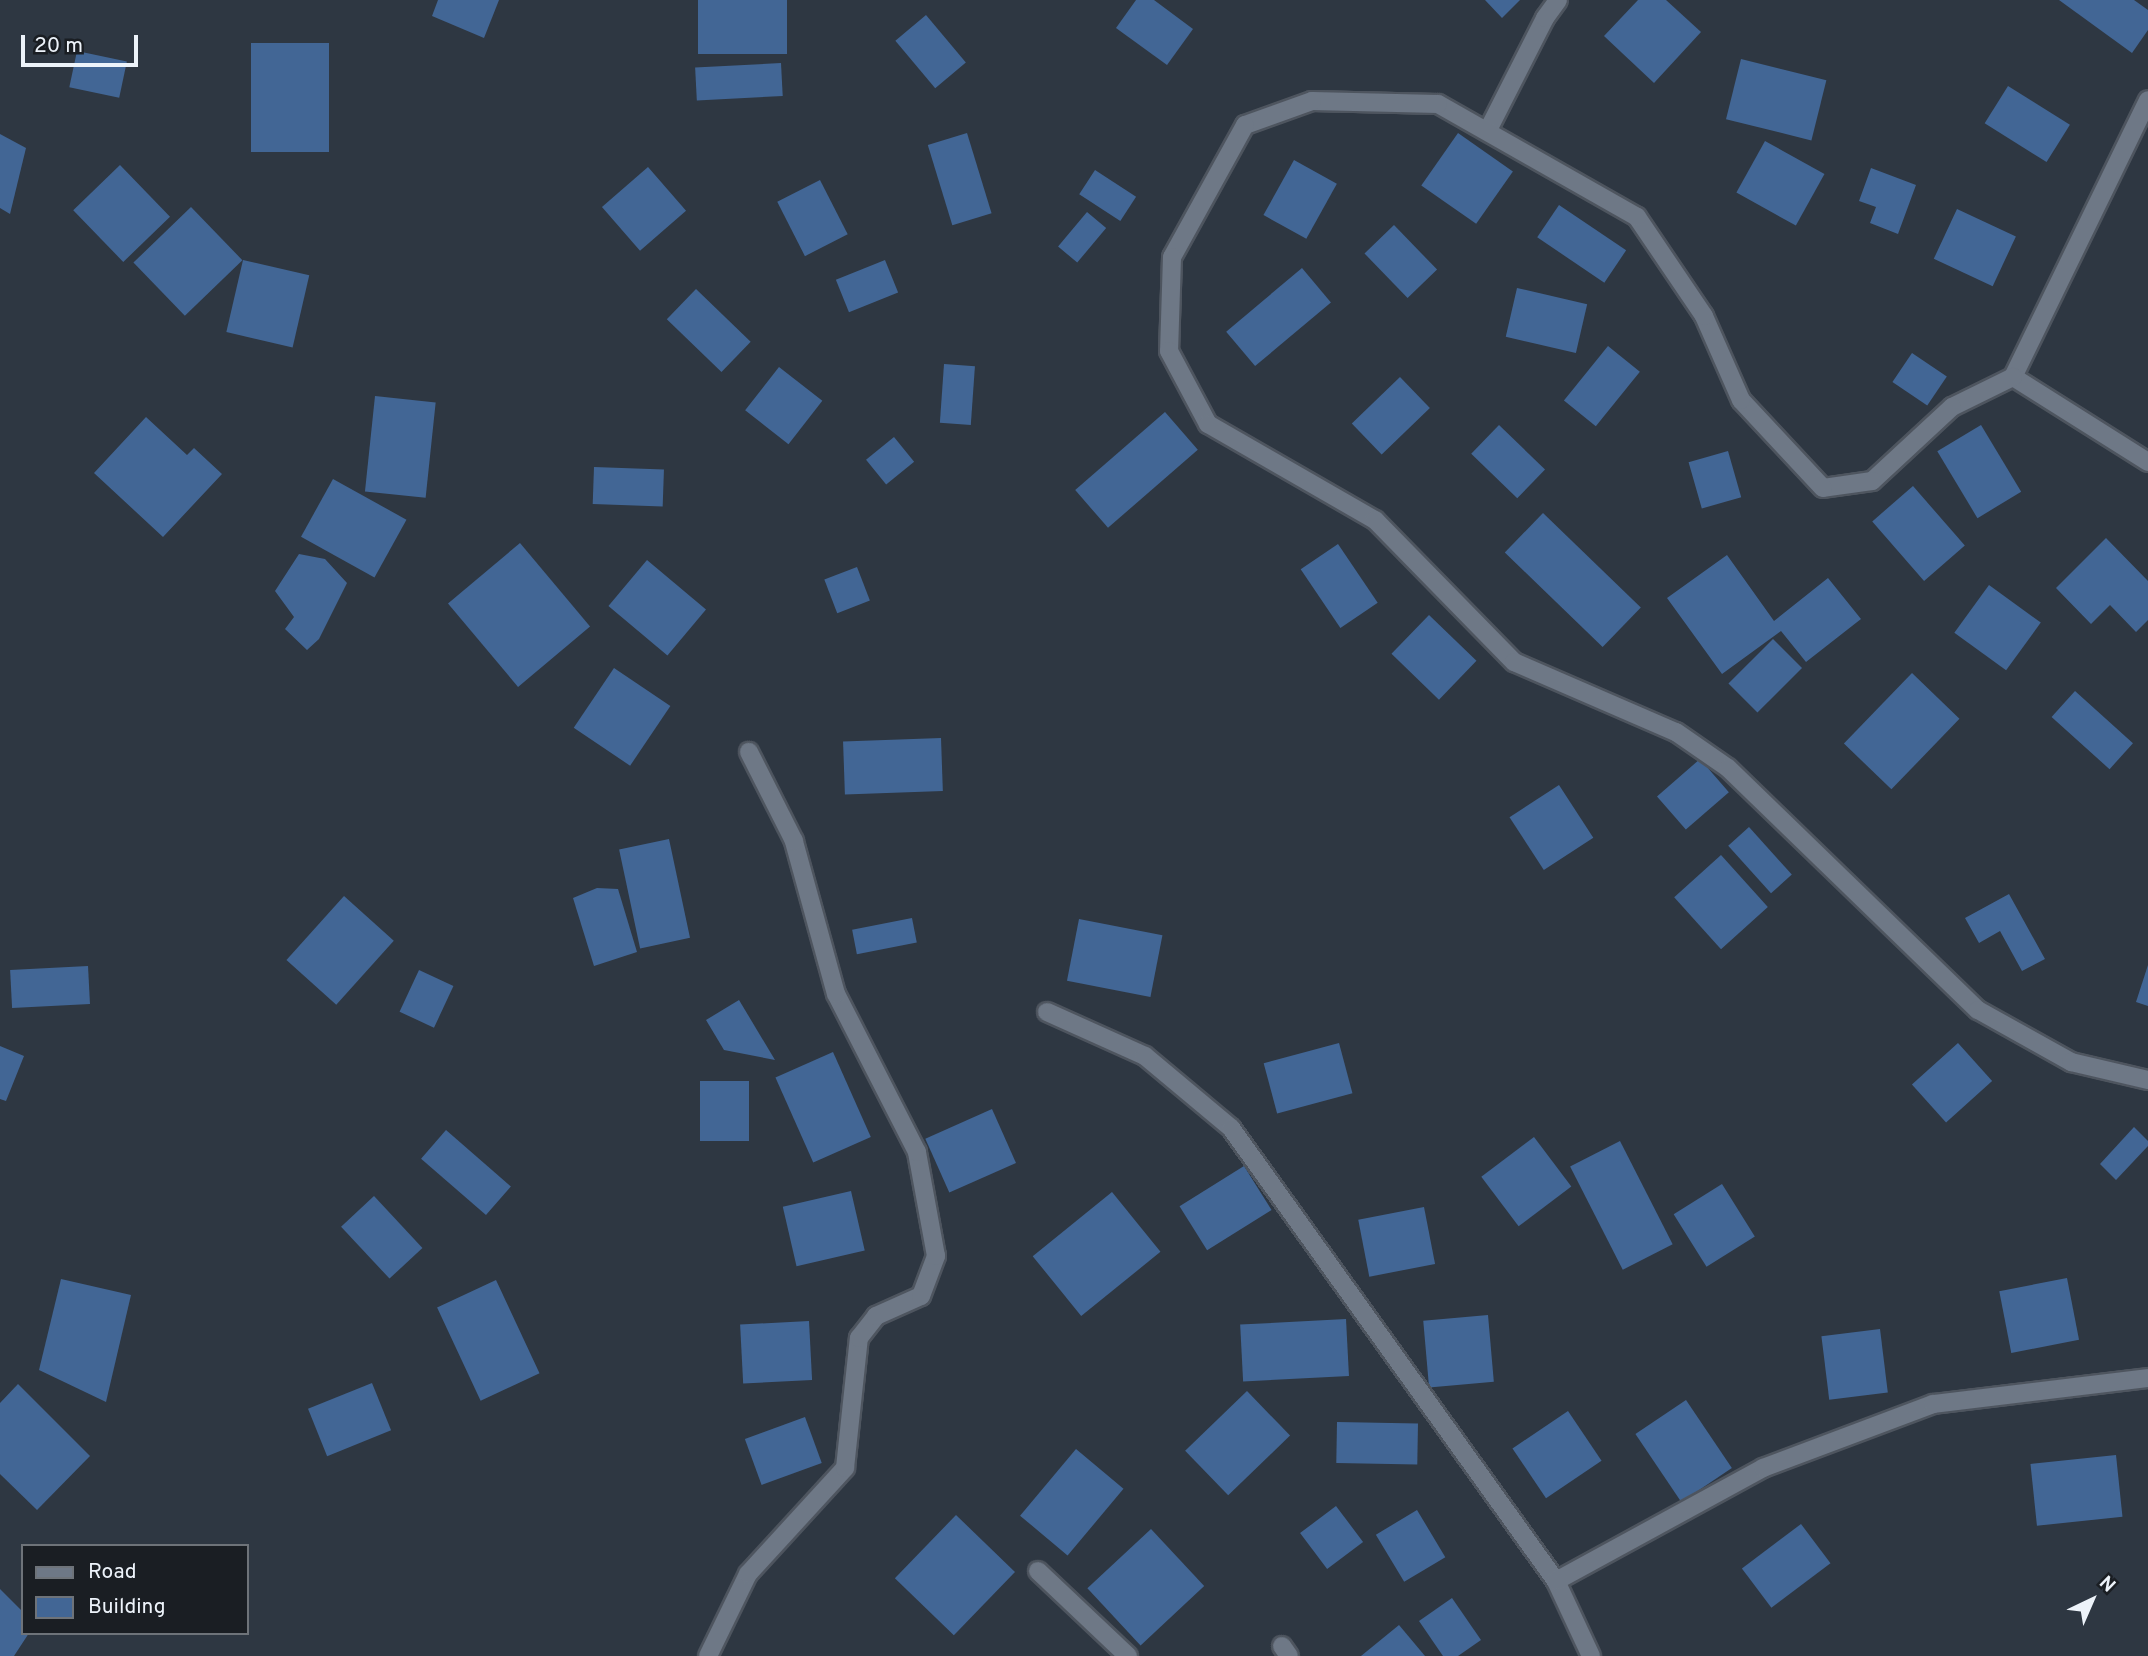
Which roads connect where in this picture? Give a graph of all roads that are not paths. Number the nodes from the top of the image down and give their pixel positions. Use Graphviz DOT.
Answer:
graph roads {
  1 [pos="1558,0"];
  2 [pos="2148,100"];
  3 [pos="1488,130"];
  4 [pos="2013,377"];
  5 [pos="2148,462"];
  6 [pos="749,752"];
  7 [pos="1046,1012"];
  8 [pos="2148,1080"];
  9 [pos="2148,1378"];
  10 [pos="1038,1571"];
  11 [pos="1556,1581"];
  12 [pos="708,1656"];
  13 [pos="1128,1656"];
  14 [pos="1591,1656"];
  1 -- 3 [label="street"];
  2 -- 4 [label="street"];
  3 -- 4 [label="street"];
  3 -- 8 [label="street"];
  4 -- 5 [label="street"];
  6 -- 12 [label="street"];
  7 -- 11 [label="street"];
  9 -- 11 [label="street"];
  10 -- 13 [label="street"];
  11 -- 14 [label="street"];
}
